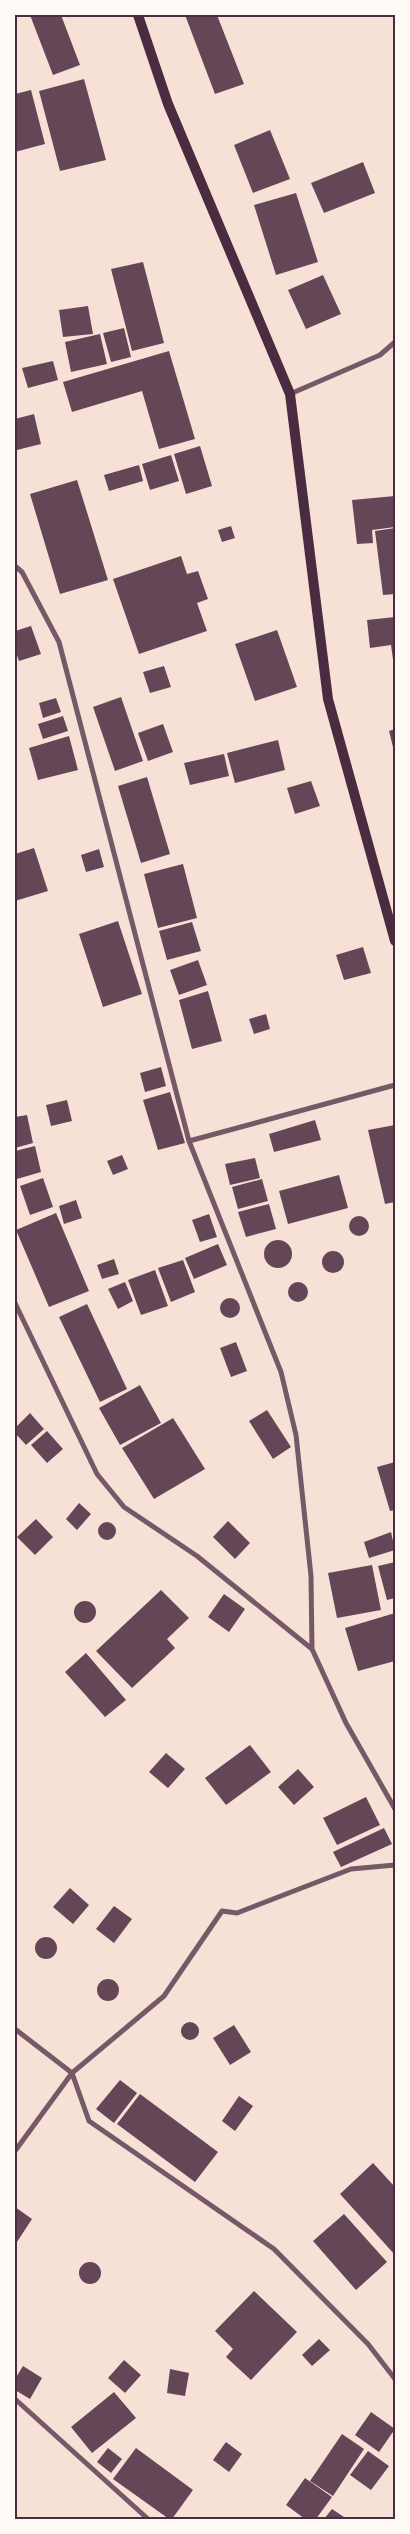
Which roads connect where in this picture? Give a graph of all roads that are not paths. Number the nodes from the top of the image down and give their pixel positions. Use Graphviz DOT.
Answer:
graph roads {
  1 [pos="138,15"];
  2 [pos="395,342"];
  3 [pos="290,394"];
  4 [pos="15,566"];
  5 [pos="395,941"];
  6 [pos="395,1085"];
  7 [pos="189,1142"];
  8 [pos="15,1302"];
  9 [pos="312,1649"];
  10 [pos="395,1809"];
  11 [pos="395,1865"];
  12 [pos="15,2029"];
  13 [pos="72,2073"];
  14 [pos="15,2152"];
  15 [pos="395,2379"];
  16 [pos="15,2399"];
  17 [pos="148,2519"];
  1 -- 3 [label="main road"];
  2 -- 3 [label="street"];
  3 -- 5 [label="main road"];
  4 -- 7 [label="street"];
  6 -- 7 [label="street"];
  7 -- 9 [label="street"];
  8 -- 9 [label="street"];
  9 -- 10 [label="street"];
  11 -- 13 [label="street"];
  12 -- 13 [label="street"];
  13 -- 14 [label="street"];
  13 -- 15 [label="street"];
  16 -- 17 [label="street"];
}
